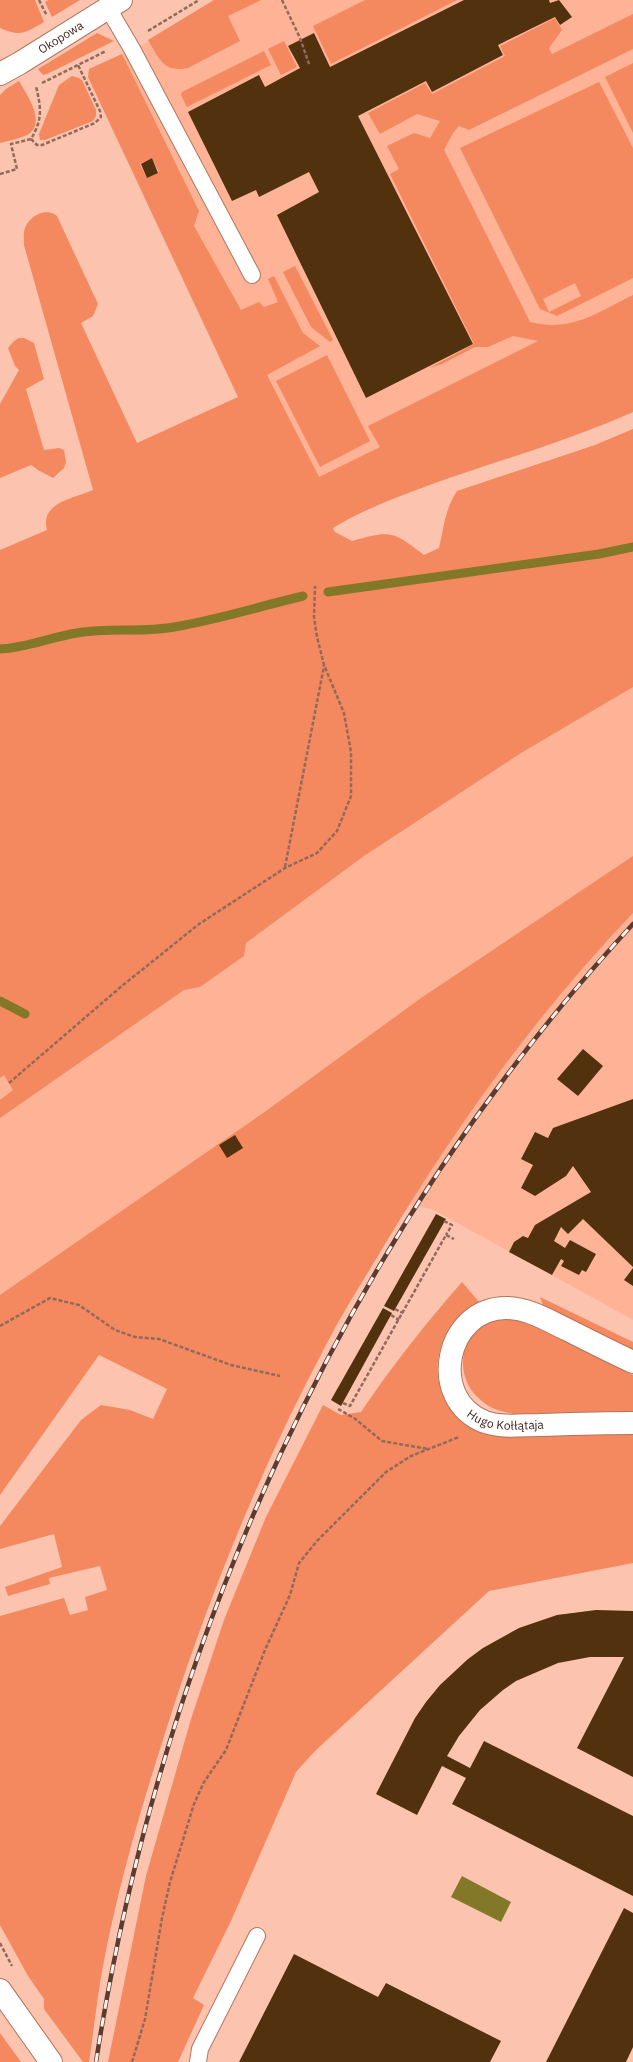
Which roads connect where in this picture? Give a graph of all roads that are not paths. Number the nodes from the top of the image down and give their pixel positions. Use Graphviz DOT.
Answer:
graph roads {
  1 [pos="115,4"];
  2 [pos="0,74"];
  3 [pos="252,275"];
  4 [pos="633,1362"];
  5 [pos="633,1423"];
  6 [pos="257,1936"];
  7 [pos="0,1990"];
  8 [pos="52,2062"];
  9 [pos="198,2062"];
  1 -- 2 [label="street, Okopowa"];
  1 -- 3 [label="lane"];
  4 -- 5 [label="street, Hugo Kołłątaja"];
  6 -- 9 [label="lane"];
  7 -- 8 [label="street"];
}
